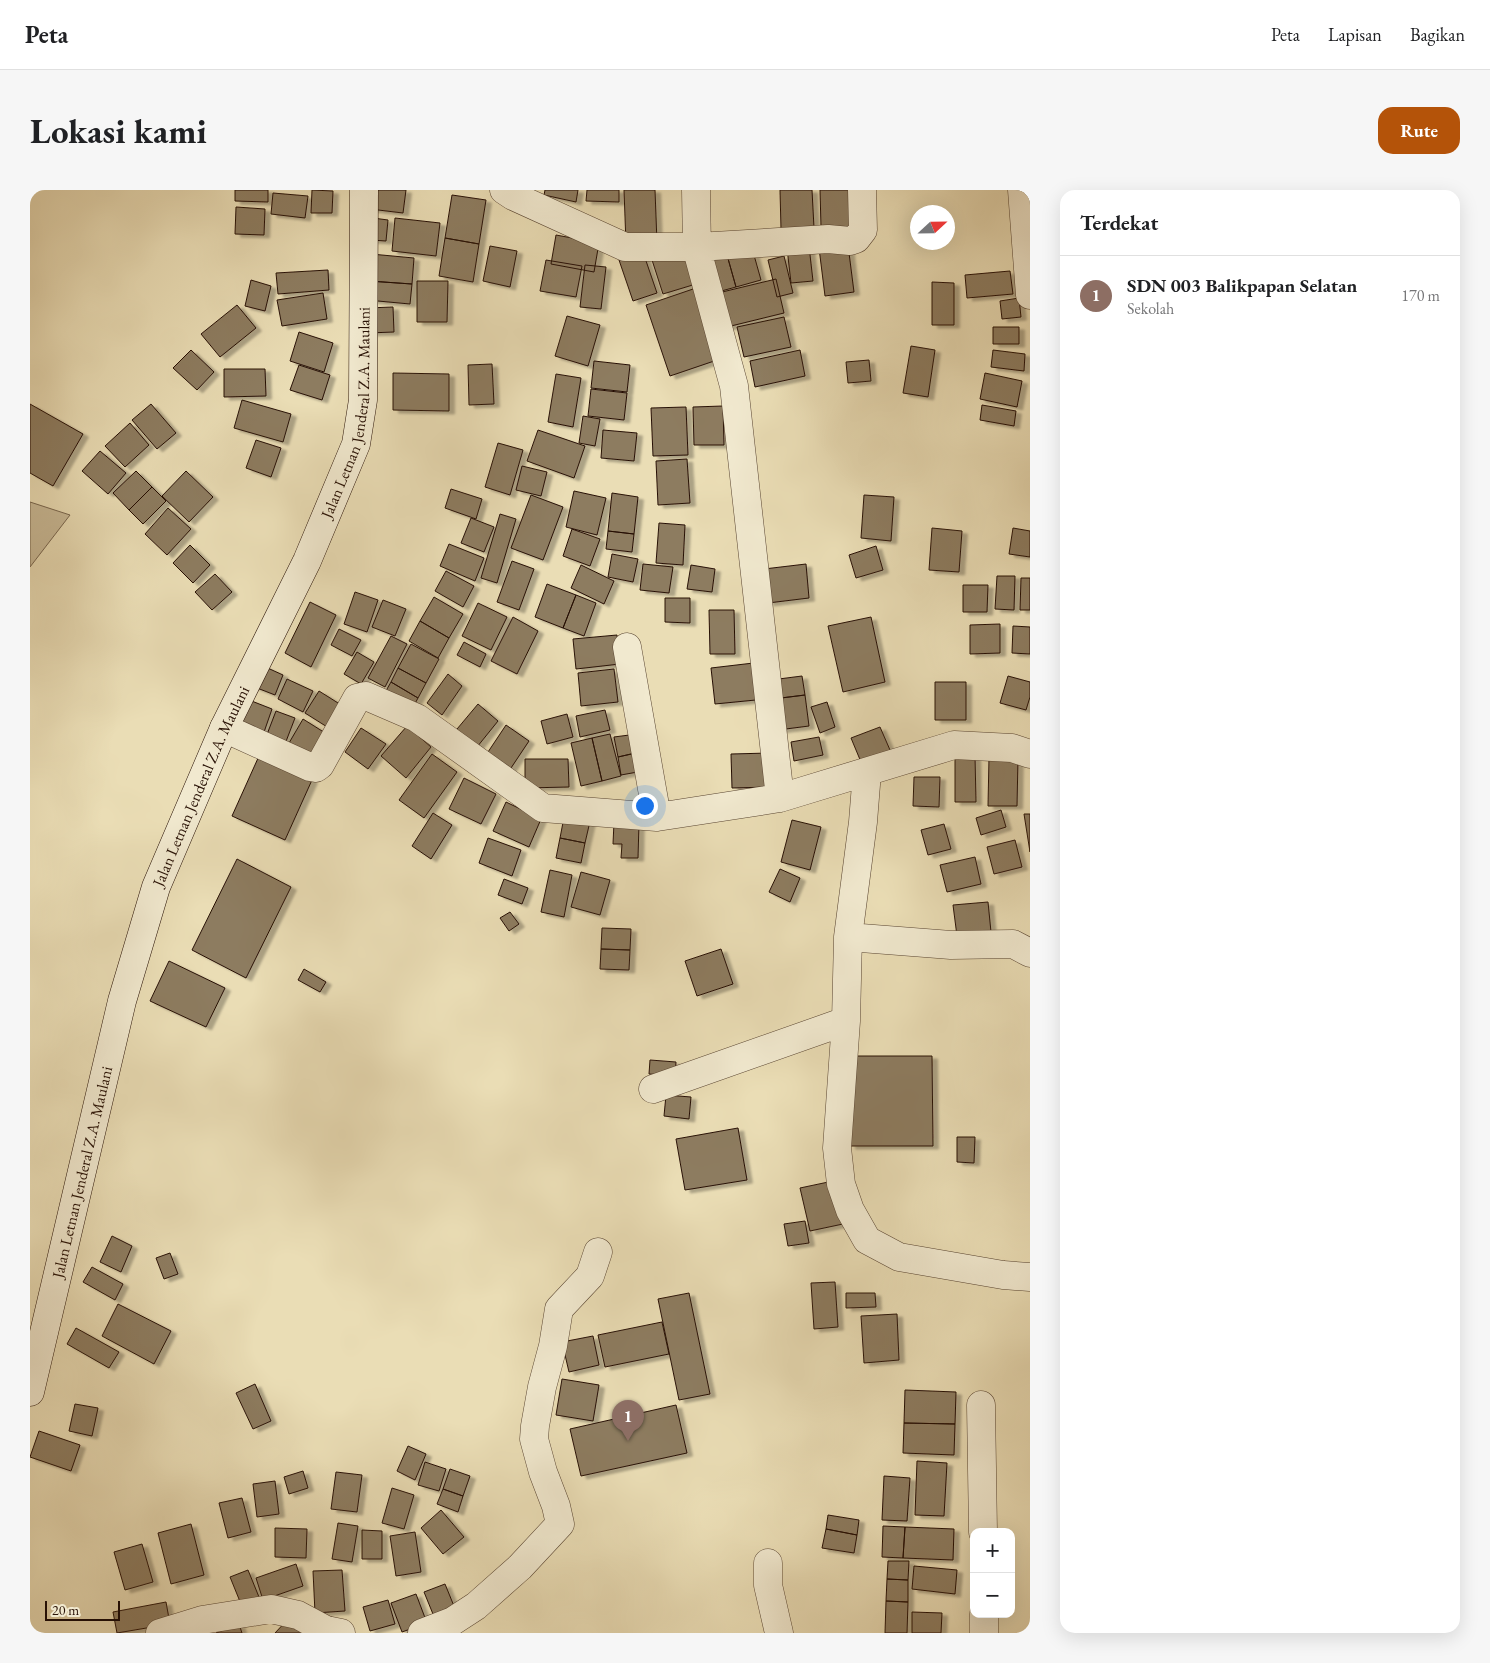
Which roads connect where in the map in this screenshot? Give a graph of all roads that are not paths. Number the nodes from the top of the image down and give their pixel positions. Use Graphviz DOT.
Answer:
graph roads {
  1 [pos="364,190"];
  2 [pos="504,190"];
  3 [pos="696,190"];
  4 [pos="862,190"];
  5 [pos="1022,190"];
  6 [pos="697,247"];
  7 [pos="1030,295"];
  8 [pos="626,647"];
  9 [pos="224,728"];
  10 [pos="1030,754"];
  11 [pos="867,772"];
  12 [pos="780,798"];
  13 [pos="657,817"];
  14 [pos="848,937"];
  15 [pos="1030,953"];
  16 [pos="846,1021"];
  17 [pos="653,1089"];
  18 [pos="598,1252"];
  19 [pos="1030,1277"];
  20 [pos="30,1392"];
  21 [pos="981,1405"];
  22 [pos="983,1528"];
  23 [pos="768,1563"];
  24 [pos="984,1618"];
  25 [pos="160,1633"];
  26 [pos="341,1633"];
  27 [pos="422,1633"];
  28 [pos="779,1633"];
  29 [pos="984,1633"];
  1 -- 9 [label="street, Jalan Letnan Jenderal Z.A. Maulani"];
  2 -- 6 [label="street"];
  3 -- 6 [label="street"];
  4 -- 6 [label="street"];
  5 -- 7 [label="street"];
  6 -- 12 [label="street"];
  8 -- 13 [label="street"];
  9 -- 13 [label="street"];
  9 -- 20 [label="street, Jalan Letnan Jenderal Z.A. Maulani"];
  10 -- 11 [label="street"];
  11 -- 12 [label="street"];
  11 -- 14 [label="street"];
  12 -- 13 [label="street"];
  14 -- 15 [label="street"];
  14 -- 16 [label="street"];
  16 -- 17 [label="street"];
  16 -- 19 [label="street"];
  18 -- 27 [label="street"];
  21 -- 22 [label="street"];
  23 -- 28 [label="street"];
  24 -- 29 [label="street"];
  25 -- 26 [label="street"];
}
